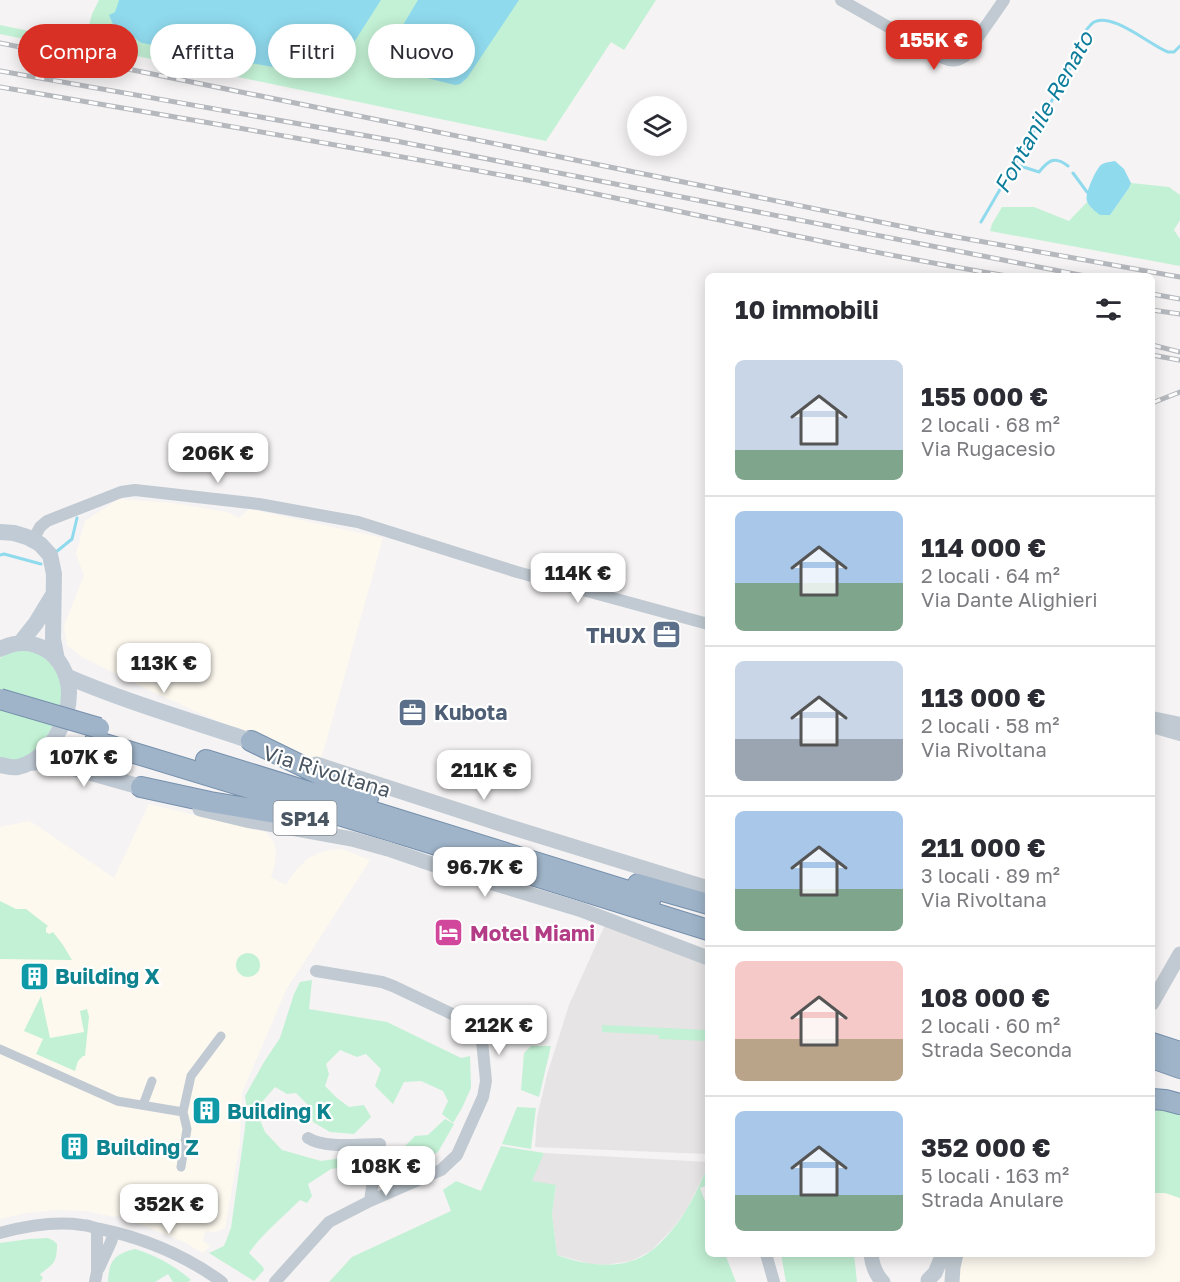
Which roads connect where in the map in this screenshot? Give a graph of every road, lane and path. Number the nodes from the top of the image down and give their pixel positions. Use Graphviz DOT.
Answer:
graph roads {
  1 [pos="841,0"];
  2 [pos="1004,0"];
  3 [pos="0,532"];
  4 [pos="33,540"];
  5 [pos="53,594"];
  6 [pos="705,623"];
  7 [pos="21,642"];
  8 [pos="1,648"];
  9 [pos="57,661"];
  10 [pos="66,676"];
  11 [pos="0,699"];
  12 [pos="0,713"];
  13 [pos="1155,718"];
  14 [pos="1180,723"];
  15 [pos="1155,728"];
  16 [pos="97,734"];
  17 [pos="1180,735"];
  18 [pos="251,741"];
  19 [pos="0,765"];
  20 [pos="24,765"];
  21 [pos="0,779"];
  22 [pos="141,787"];
  23 [pos="468,855"];
  24 [pos="548,865"];
  25 [pos="590,878"];
  26 [pos="559,883"];
  27 [pos="705,887"];
  28 [pos="705,903"];
  29 [pos="705,915"];
  30 [pos="705,929"];
  31 [pos="705,941"];
  32 [pos="1180,954"];
  33 [pos="705,957"];
  34 [pos="316,971"];
  35 [pos="1169,974"];
  36 [pos="1155,987"];
  37 [pos="1155,998"];
  38 [pos="220,1036"];
  39 [pos="1155,1044"];
  40 [pos="0,1049"];
  41 [pos="1180,1052"];
  42 [pos="1155,1060"];
  43 [pos="1155,1072"];
  44 [pos="1179,1074"];
  45 [pos="152,1081"];
  46 [pos="1155,1099"];
  47 [pos="1180,1104"];
  48 [pos="143,1105"];
  49 [pos="183,1112"];
  50 [pos="308,1138"];
  51 [pos="181,1167"];
  52 [pos="370,1201"];
  53 [pos="97,1229"];
  54 [pos="114,1232"];
  55 [pos="0,1233"];
  56 [pos="767,1257"];
  57 [pos="871,1257"];
  58 [pos="942,1257"];
  59 [pos="955,1257"];
  60 [pos="96,1277"];
  61 [pos="932,1281"];
  62 [pos="222,1282"];
  63 [pos="275,1282"];
  64 [pos="774,1282"];
  65 [pos="883,1282"];
  66 [pos="952,1282"];
  1 -- 2 [label="street"];
  3 -- 4 [label="main road"];
  4 -- 5 [label="main road"];
  4 -- 6 [label="street"];
  5 -- 7 [label="main road"];
  5 -- 9 [label="main road"];
  7 -- 8 [label="main road"];
  7 -- 9 [label="main road"];
  9 -- 10 [label="main road"];
  10 -- 18 [label="main road"];
  10 -- 20 [label="main road"];
  11 -- 16 [label="highway, Via Rivoltana / SP14, bridge"];
  12 -- 16 [label="highway, Via Rivoltana / SP14"];
  13 -- 14 [label="street"];
  15 -- 17 [label="street"];
  16 -- 23 [label="highway, Via Rivoltana / SP14"];
  16 -- 24 [label="highway, Via Rivoltana / SP14"];
  18 -- 24 [label="highway, SP14"];
  18 -- 27 [label="street"];
  19 -- 20 [label="main road"];
  20 -- 21 [label="main road"];
  20 -- 22 [label="main road"];
  22 -- 23 [label="highway, SP14"];
  22 -- 33 [label="street"];
  23 -- 26 [label="highway, Via Rivoltana / SP14"];
  24 -- 25 [label="highway, Via Rivoltana / SP14"];
  25 -- 28 [label="highway, SP14"];
  25 -- 29 [label="highway, Via Rivoltana / SP14"];
  26 -- 30 [label="highway, Via Rivoltana / SP14"];
  26 -- 31 [label="highway, SP14"];
  32 -- 35 [label="street"];
  34 -- 52 [label="street"];
  35 -- 36 [label="street"];
  35 -- 37 [label="street"];
  38 -- 49 [label="street"];
  39 -- 41 [label="highway"];
  40 -- 48 [label="street"];
  42 -- 44 [label="highway"];
  43 -- 44 [label="highway"];
  45 -- 48 [label="street"];
  46 -- 47 [label="highway"];
  48 -- 49 [label="street"];
  49 -- 51 [label="street"];
  50 -- 52 [label="street"];
  52 -- 63 [label="street"];
  53 -- 54 [label="street"];
  53 -- 55 [label="street"];
  53 -- 60 [label="street"];
  54 -- 60 [label="street"];
  54 -- 62 [label="street"];
  56 -- 64 [label="street"];
  57 -- 65 [label="street"];
  58 -- 61 [label="street"];
  59 -- 66 [label="street"];
}
